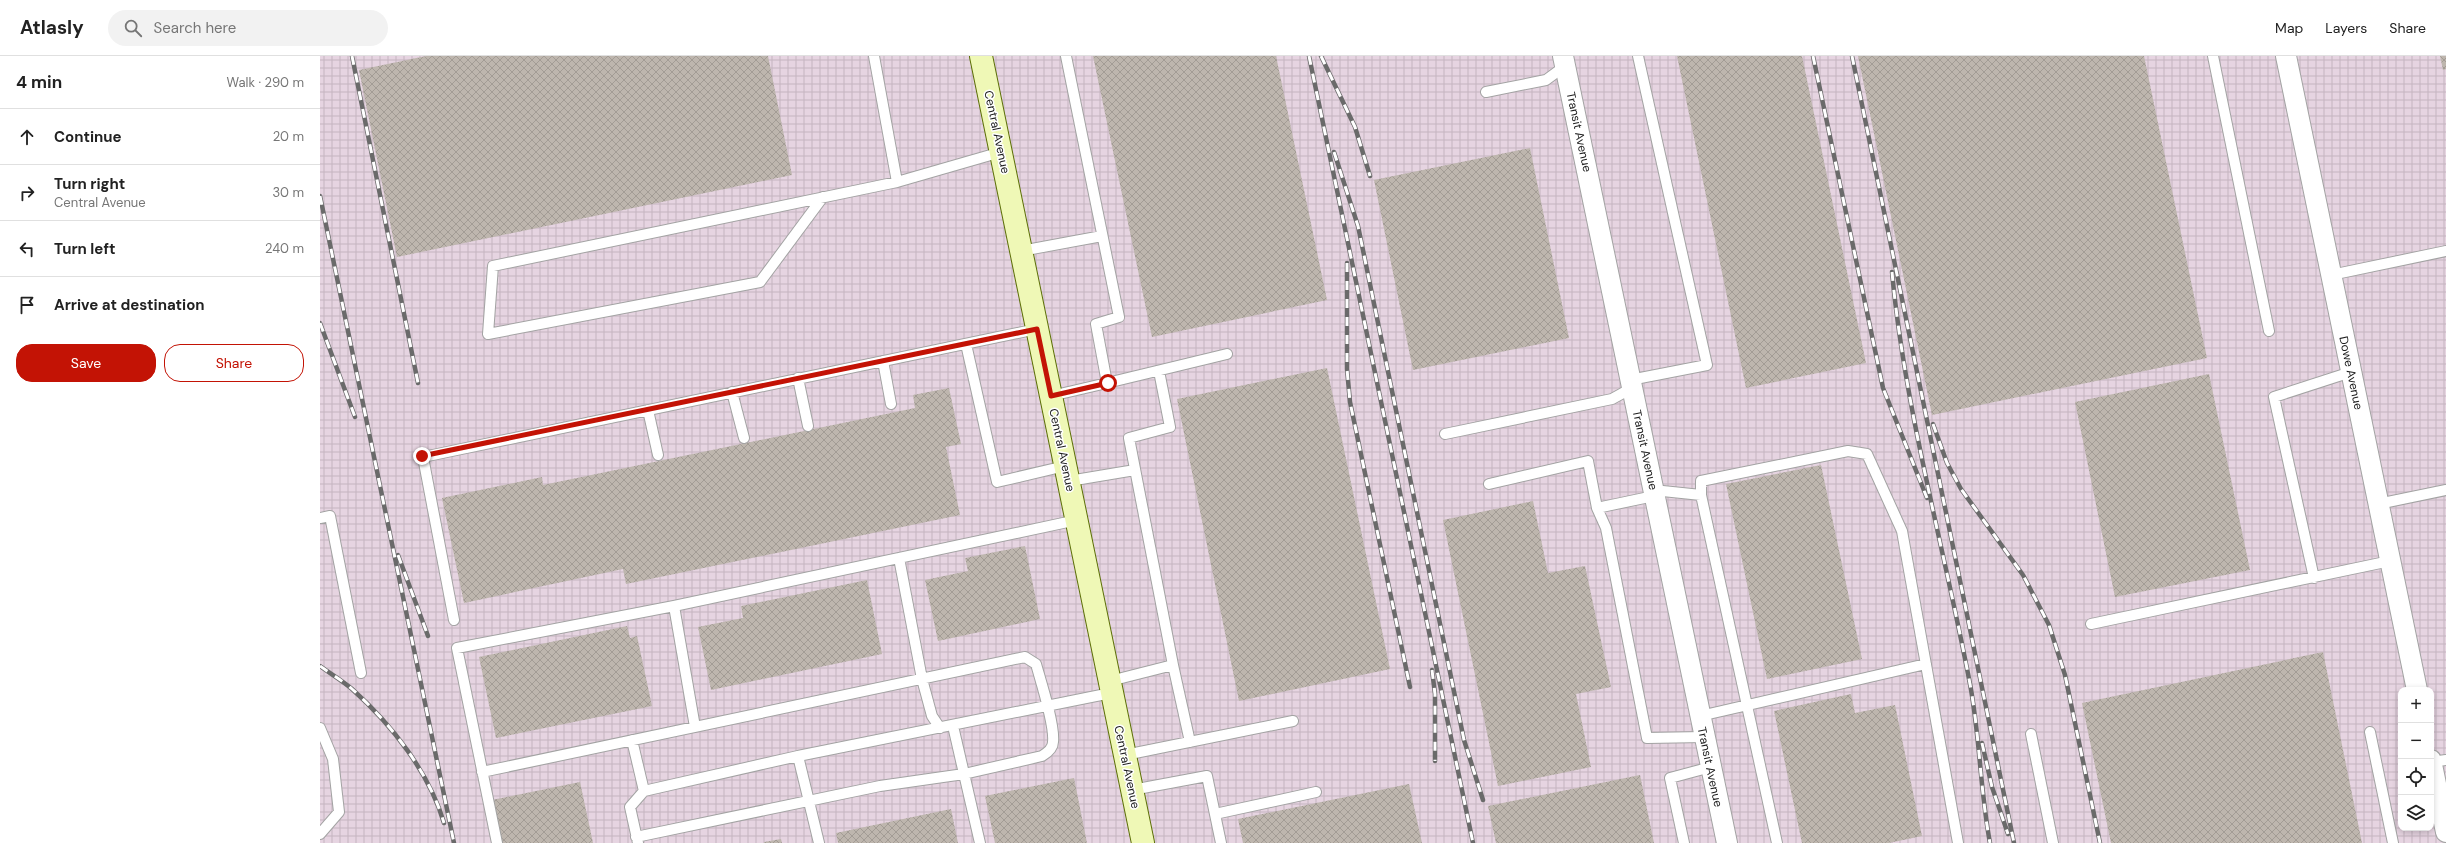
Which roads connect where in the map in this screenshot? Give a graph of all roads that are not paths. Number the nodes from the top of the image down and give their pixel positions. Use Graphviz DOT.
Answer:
graph roads {
  1 [pos="874,56"];
  2 [pos="981,56"];
  3 [pos="1066,56"];
  4 [pos="1638,56"];
  5 [pos="2213,56"];
  6 [pos="2286,56"];
  7 [pos="1564,61"];
  8 [pos="1486,92"];
  9 [pos="1001,152"];
  10 [pos="897,182"];
  11 [pos="822,197"];
  12 [pos="1102,236"];
  13 [pos="1021,251"];
  14 [pos="2446,251"];
  15 [pos="2331,275"];
  16 [pos="1037,329"];
  17 [pos="2269,331"];
  18 [pos="966,344"];
  19 [pos="1227,354"];
  20 [pos="883,361"];
  21 [pos="1159,371"];
  22 [pos="2351,372"];
  23 [pos="798,378"];
  24 [pos="1108,383"];
  25 [pos="1631,384"];
  26 [pos="732,392"];
  27 [pos="1051,396"];
  28 [pos="892,404"];
  29 [pos="648,410"];
  30 [pos="808,426"];
  31 [pos="1445,434"];
  32 [pos="744,438"];
  33 [pos="658,455"];
  34 [pos="1135,470"];
  35 [pos="1067,474"];
  36 [pos="1489,484"];
  37 [pos="2446,490"];
  38 [pos="1654,493"];
  39 [pos="1701,494"];
  40 [pos="2378,504"];
  41 [pos="1597,508"];
  42 [pos="320,518"];
  43 [pos="1077,520"];
  44 [pos="899,558"];
  45 [pos="2390,561"];
  46 [pos="2314,578"];
  47 [pos="674,606"];
  48 [pos="454,620"];
  49 [pos="2091,624"];
  50 [pos="1926,664"];
  51 [pos="1173,665"];
  52 [pos="361,673"];
  53 [pos="922,679"];
  54 [pos="1110,687"];
  55 [pos="2416,687"];
  56 [pos="1747,704"];
  57 [pos="1047,706"];
  58 [pos="1700,716"];
  59 [pos="1293,721"];
  60 [pos="953,726"];
  61 [pos="695,727"];
  62 [pos="320,728"];
  63 [pos="940,728"];
  64 [pos="2370,732"];
  65 [pos="2031,734"];
  66 [pos="1704,737"];
  67 [pos="632,740"];
  68 [pos="1190,742"];
  69 [pos="1125,755"];
  70 [pos="798,756"];
  71 [pos="2446,760"];
  72 [pos="2434,761"];
  73 [pos="1710,767"];
  74 [pos="482,772"];
  75 [pos="964,774"];
  76 [pos="2434,775"];
  77 [pos="1132,790"];
  78 [pos="644,791"];
  79 [pos="1316,792"];
  80 [pos="809,800"];
  81 [pos="1215,814"];
  82 [pos="2446,832"];
  83 [pos="320,834"];
  84 [pos="637,840"];
  85 [pos="497,843"];
  86 [pos="818,843"];
  87 [pos="980,843"];
  88 [pos="1143,843"];
  89 [pos="1220,843"];
  90 [pos="1684,843"];
  91 [pos="1727,843"];
  92 [pos="1777,843"];
  93 [pos="1958,843"];
  94 [pos="2053,843"];
  95 [pos="2393,843"];
  1 -- 10 [label="lane"];
  2 -- 9 [label="street, Central Avenue"];
  3 -- 12 [label="lane"];
  4 -- 25 [label="lane"];
  5 -- 17 [label="lane"];
  6 -- 15 [label="street, Dowe Avenue"];
  7 -- 8 [label="lane"];
  7 -- 25 [label="street, Transit Avenue"];
  9 -- 10 [label="lane"];
  9 -- 13 [label="street, Central Avenue"];
  10 -- 11 [label="lane"];
  11 -- 11 [label="lane"];
  12 -- 13 [label="lane"];
  12 -- 24 [label="lane"];
  13 -- 16 [label="street, Central Avenue"];
  14 -- 15 [label="lane"];
  15 -- 22 [label="street, Dowe Avenue"];
  16 -- 18 [label="lane"];
  16 -- 27 [label="street, Central Avenue"];
  18 -- 20 [label="lane"];
  18 -- 35 [label="lane"];
  19 -- 21 [label="lane"];
  20 -- 23 [label="lane"];
  20 -- 28 [label="lane"];
  21 -- 24 [label="lane"];
  21 -- 34 [label="lane"];
  22 -- 40 [label="street, Dowe Avenue"];
  22 -- 46 [label="lane"];
  23 -- 26 [label="lane"];
  23 -- 30 [label="lane"];
  24 -- 27 [label="lane"];
  25 -- 31 [label="lane"];
  25 -- 38 [label="street, Transit Avenue"];
  26 -- 29 [label="lane"];
  26 -- 32 [label="lane"];
  27 -- 35 [label="street, Central Avenue"];
  29 -- 33 [label="lane"];
  29 -- 48 [label="lane"];
  34 -- 35 [label="lane"];
  34 -- 51 [label="lane"];
  35 -- 43 [label="street, Central Avenue"];
  36 -- 41 [label="lane"];
  37 -- 40 [label="lane"];
  38 -- 39 [label="lane"];
  38 -- 41 [label="lane"];
  38 -- 58 [label="street, Transit Avenue"];
  39 -- 50 [label="lane"];
  39 -- 56 [label="lane"];
  40 -- 45 [label="street, Dowe Avenue"];
  41 -- 66 [label="lane"];
  42 -- 52 [label="lane"];
  43 -- 44 [label="lane"];
  43 -- 54 [label="street, Central Avenue"];
  44 -- 47 [label="lane"];
  44 -- 53 [label="lane"];
  45 -- 46 [label="lane"];
  45 -- 55 [label="street, Dowe Avenue"];
  46 -- 49 [label="lane"];
  47 -- 61 [label="lane"];
  47 -- 74 [label="lane"];
  50 -- 56 [label="lane"];
  50 -- 93 [label="lane"];
  51 -- 54 [label="lane"];
  51 -- 68 [label="lane"];
  53 -- 57 [label="lane"];
  53 -- 61 [label="lane"];
  53 -- 63 [label="lane"];
  54 -- 57 [label="lane"];
  54 -- 69 [label="street, Central Avenue"];
  56 -- 58 [label="lane"];
  56 -- 92 [label="lane"];
  57 -- 60 [label="lane"];
  57 -- 75 [label="lane"];
  58 -- 66 [label="street, Transit Avenue"];
  59 -- 68 [label="lane"];
  60 -- 63 [label="lane"];
  60 -- 75 [label="lane"];
  61 -- 67 [label="lane"];
  62 -- 83 [label="lane"];
  63 -- 70 [label="lane"];
  64 -- 95 [label="lane"];
  65 -- 94 [label="lane"];
  66 -- 73 [label="street, Transit Avenue"];
  67 -- 74 [label="lane"];
  67 -- 78 [label="lane"];
  68 -- 69 [label="lane"];
  69 -- 77 [label="street, Central Avenue"];
  70 -- 78 [label="lane"];
  70 -- 80 [label="lane"];
  71 -- 72 [label="lane"];
  73 -- 90 [label="lane"];
  73 -- 91 [label="street, Transit Avenue"];
  74 -- 85 [label="lane"];
  75 -- 80 [label="lane"];
  75 -- 87 [label="lane"];
  76 -- 82 [label="street"];
  77 -- 81 [label="lane"];
  77 -- 88 [label="street, Central Avenue"];
  78 -- 84 [label="lane"];
  79 -- 81 [label="lane"];
  80 -- 84 [label="lane"];
  80 -- 86 [label="lane"];
  81 -- 89 [label="lane"];
}
